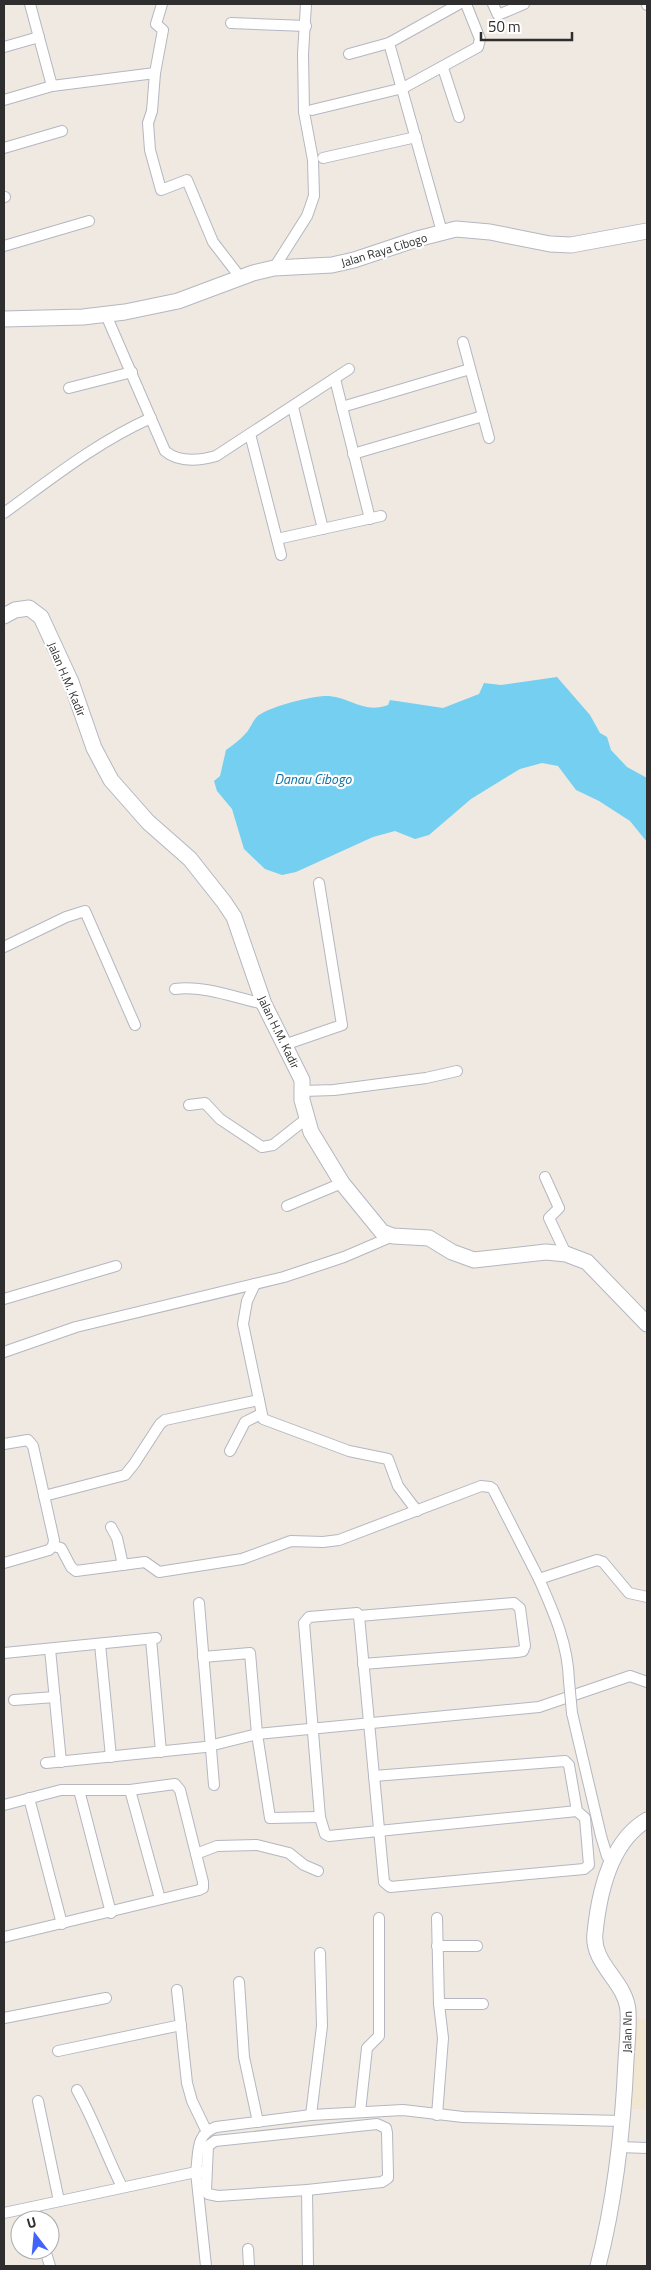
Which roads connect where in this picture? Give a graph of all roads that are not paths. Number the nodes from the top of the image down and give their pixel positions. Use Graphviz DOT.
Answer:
graph roads {
  1 [pos="30,4"];
  2 [pos="162,4"];
  3 [pos="306,4"];
  4 [pos="459,4"];
  5 [pos="466,4"];
  6 [pos="493,4"];
  7 [pos="524,4"];
  8 [pos="231,23"];
  9 [pos="306,26"];
  10 [pos="39,37"];
  11 [pos="389,43"];
  12 [pos="4,47"];
  13 [pos="349,54"];
  14 [pos="443,68"];
  15 [pos="155,73"];
  16 [pos="52,86"];
  17 [pos="403,88"];
  18 [pos="4,100"];
  19 [pos="312,110"];
  20 [pos="459,117"];
  21 [pos="62,131"];
  22 [pos="416,137"];
  23 [pos="4,148"];
  24 [pos="323,158"];
  25 [pos="89,221"];
  26 [pos="647,231"];
  27 [pos="442,232"];
  28 [pos="4,246"];
  29 [pos="274,268"];
  30 [pos="240,277"];
  31 [pos="106,315"];
  32 [pos="4,319"];
  33 [pos="463,342"];
  34 [pos="349,369"];
  35 [pos="470,369"];
  36 [pos="132,372"];
  37 [pos="335,379"];
  38 [pos="70,388"];
  39 [pos="292,407"];
  40 [pos="342,407"];
  41 [pos="483,416"];
  42 [pos="151,418"];
  43 [pos="250,434"];
  44 [pos="489,438"];
  45 [pos="353,454"];
  46 [pos="4,513"];
  47 [pos="381,516"];
  48 [pos="370,519"];
  49 [pos="323,529"];
  50 [pos="277,540"];
  51 [pos="281,555"];
  52 [pos="4,613"];
  53 [pos="319,883"];
  54 [pos="4,948"];
  55 [pos="175,989"];
  56 [pos="264,1004"];
  57 [pos="135,1025"];
  58 [pos="284,1045"];
  59 [pos="457,1071"];
  60 [pos="302,1091"];
  61 [pos="189,1105"];
  62 [pos="306,1118"];
  63 [pos="545,1177"];
  64 [pos="342,1183"];
  65 [pos="287,1206"];
  66 [pos="393,1236"];
  67 [pos="566,1254"];
  68 [pos="116,1266"];
  69 [pos="255,1284"];
  70 [pos="4,1299"];
  71 [pos="647,1324"];
  72 [pos="4,1352"];
  73 [pos="259,1400"];
  74 [pos="261,1414"];
  75 [pos="4,1444"];
  76 [pos="230,1451"];
  77 [pos="44,1496"];
  78 [pos="417,1511"];
  79 [pos="112,1526"];
  80 [pos="54,1546"];
  81 [pos="4,1563"];
  82 [pos="123,1565"];
  83 [pos="539,1579"];
  84 [pos="647,1597"];
  85 [pos="199,1603"];
  86 [pos="359,1616"];
  87 [pos="100,1644"];
  88 [pos="50,1649"];
  89 [pos="4,1653"];
  90 [pos="203,1657"];
  91 [pos="363,1664"];
  92 [pos="647,1682"];
  93 [pos="55,1697"];
  94 [pos="14,1700"];
  95 [pos="370,1723"];
  96 [pos="313,1728"];
  97 [pos="257,1734"];
  98 [pos="211,1746"];
  99 [pos="161,1752"];
  100 [pos="111,1757"];
  101 [pos="61,1762"];
  102 [pos="46,1763"];
  103 [pos="374,1776"];
  104 [pos="214,1785"];
  105 [pos="79,1790"];
  106 [pos="130,1790"];
  107 [pos="28,1798"];
  108 [pos="4,1805"];
  109 [pos="577,1811"];
  110 [pos="320,1817"];
  111 [pos="647,1820"];
  112 [pos="380,1831"];
  113 [pos="196,1854"];
  114 [pos="612,1864"];
  115 [pos="318,1870"];
  116 [pos="160,1899"];
  117 [pos="111,1913"];
  118 [pos="378,1918"];
  119 [pos="436,1918"];
  120 [pos="62,1924"];
  121 [pos="4,1937"];
  122 [pos="437,1946"];
  123 [pos="477,1946"];
  124 [pos="320,1953"];
  125 [pos="239,1982"];
  126 [pos="177,1990"];
  127 [pos="106,1998"];
  128 [pos="439,2004"];
  129 [pos="483,2004"];
  130 [pos="4,2018"];
  131 [pos="181,2024"];
  132 [pos="58,2051"];
  133 [pos="77,2090"];
  134 [pos="38,2101"];
  135 [pos="360,2112"];
  136 [pos="311,2115"];
  137 [pos="437,2115"];
  138 [pos="622,2121"];
  139 [pos="258,2122"];
  140 [pos="206,2130"];
  141 [pos="619,2147"];
  142 [pos="647,2148"];
  143 [pos="201,2172"];
  144 [pos="122,2187"];
  145 [pos="307,2190"];
  146 [pos="59,2201"];
  147 [pos="34,2207"];
  148 [pos="35,2210"];
  149 [pos="4,2213"];
  150 [pos="248,2249"];
  151 [pos="206,2266"];
  152 [pos="250,2266"];
  153 [pos="308,2266"];
  154 [pos="598,2266"];
  1 -- 10 [label="street"];
  2 -- 15 [label="street"];
  3 -- 9 [label="street"];
  4 -- 11 [label="street"];
  5 -- 14 [label="street"];
  6 -- 7 [label="street"];
  8 -- 9 [label="street"];
  9 -- 29 [label="street"];
  10 -- 12 [label="street"];
  10 -- 16 [label="street"];
  11 -- 13 [label="street"];
  11 -- 17 [label="street"];
  14 -- 17 [label="street"];
  14 -- 20 [label="street"];
  15 -- 16 [label="street"];
  15 -- 30 [label="street"];
  16 -- 18 [label="street"];
  17 -- 19 [label="street"];
  17 -- 22 [label="street"];
  21 -- 23 [label="street"];
  22 -- 24 [label="street"];
  22 -- 27 [label="street"];
  25 -- 28 [label="street"];
  26 -- 27 [label="street, Jalan Raya Cibogo"];
  27 -- 29 [label="street, Jalan Raya Cibogo"];
  29 -- 30 [label="street, Jalan Raya Cibogo"];
  30 -- 31 [label="street, Jalan Raya Cibogo"];
  31 -- 32 [label="street, Jalan Raya Cibogo"];
  31 -- 36 [label="street"];
  33 -- 35 [label="street"];
  34 -- 37 [label="street"];
  35 -- 40 [label="street"];
  35 -- 41 [label="street"];
  36 -- 38 [label="street"];
  36 -- 42 [label="street"];
  37 -- 39 [label="street"];
  37 -- 40 [label="street"];
  39 -- 43 [label="street"];
  39 -- 49 [label="street"];
  40 -- 45 [label="street"];
  41 -- 44 [label="street"];
  41 -- 45 [label="street"];
  42 -- 43 [label="street"];
  42 -- 46 [label="street"];
  43 -- 50 [label="street"];
  45 -- 48 [label="street"];
  47 -- 48 [label="street"];
  48 -- 49 [label="street"];
  49 -- 50 [label="street"];
  50 -- 51 [label="street"];
  52 -- 56 [label="street, Jalan H.M. Kadir"];
  53 -- 58 [label="street"];
  54 -- 57 [label="street"];
  55 -- 56 [label="street"];
  56 -- 58 [label="street, Jalan H.M. Kadir"];
  58 -- 60 [label="street, Jalan H.M. Kadir"];
  59 -- 60 [label="street"];
  60 -- 62 [label="street, Jalan H.M. Kadir"];
  61 -- 62 [label="street"];
  62 -- 64 [label="street, Jalan H.M. Kadir"];
  63 -- 67 [label="street"];
  64 -- 65 [label="street"];
  64 -- 66 [label="street, Jalan H.M. Kadir"];
  66 -- 67 [label="street"];
  66 -- 69 [label="street"];
  67 -- 71 [label="street"];
  68 -- 70 [label="street"];
  69 -- 72 [label="street"];
  69 -- 73 [label="street"];
  73 -- 74 [label="street"];
  73 -- 77 [label="street"];
  74 -- 76 [label="street"];
  74 -- 78 [label="street"];
  75 -- 77 [label="street"];
  77 -- 80 [label="street"];
  78 -- 82 [label="street"];
  78 -- 83 [label="street"];
  79 -- 82 [label="street"];
  80 -- 81 [label="street"];
  80 -- 82 [label="street"];
  83 -- 84 [label="street"];
  83 -- 114 [label="street, bridge"];
  85 -- 90 [label="street"];
  86 -- 91 [label="street"];
  86 -- 91 [label="street"];
  86 -- 96 [label="street"];
  87 -- 88 [label="street"];
  87 -- 99 [label="street"];
  87 -- 100 [label="street"];
  88 -- 89 [label="street"];
  88 -- 93 [label="street"];
  90 -- 97 [label="street"];
  90 -- 98 [label="street"];
  91 -- 95 [label="street"];
  92 -- 95 [label="street"];
  93 -- 94 [label="street"];
  93 -- 101 [label="street"];
  95 -- 96 [label="street"];
  95 -- 103 [label="street"];
  96 -- 97 [label="street"];
  96 -- 110 [label="street"];
  97 -- 98 [label="street"];
  97 -- 110 [label="street"];
  98 -- 99 [label="street"];
  98 -- 104 [label="street"];
  99 -- 100 [label="street"];
  100 -- 101 [label="street"];
  101 -- 102 [label="street"];
  103 -- 109 [label="street"];
  103 -- 112 [label="street"];
  105 -- 106 [label="street"];
  105 -- 107 [label="street"];
  105 -- 117 [label="street"];
  106 -- 113 [label="street"];
  106 -- 116 [label="street"];
  107 -- 108 [label="street"];
  107 -- 120 [label="street"];
  109 -- 112 [label="street"];
  109 -- 112 [label="street"];
  110 -- 112 [label="street"];
  111 -- 114 [label="street, Jalan Nn"];
  113 -- 115 [label="street"];
  113 -- 116 [label="street"];
  114 -- 138 [label="street, Jalan Nn"];
  116 -- 117 [label="street"];
  117 -- 120 [label="street"];
  118 -- 135 [label="street"];
  119 -- 122 [label="street"];
  120 -- 121 [label="street"];
  122 -- 123 [label="street"];
  122 -- 128 [label="street"];
  124 -- 136 [label="street"];
  125 -- 139 [label="street"];
  126 -- 131 [label="street"];
  127 -- 130 [label="street"];
  128 -- 129 [label="street"];
  128 -- 137 [label="street"];
  131 -- 132 [label="street"];
  131 -- 140 [label="street"];
  133 -- 144 [label="street"];
  134 -- 146 [label="street"];
  135 -- 136 [label="street"];
  135 -- 137 [label="street"];
  136 -- 139 [label="street"];
  137 -- 138 [label="street"];
  138 -- 141 [label="street, Jalan Nn"];
  139 -- 140 [label="street"];
  140 -- 143 [label="street"];
  141 -- 142 [label="street"];
  141 -- 154 [label="street, Jalan Nn"];
  143 -- 144 [label="street"];
  143 -- 145 [label="street"];
  143 -- 145 [label="street"];
  143 -- 151 [label="street"];
  144 -- 146 [label="street"];
  145 -- 153 [label="street"];
  146 -- 147 [label="street"];
  147 -- 148 [label="street"];
  147 -- 149 [label="street"];
  150 -- 152 [label="street"];
}
